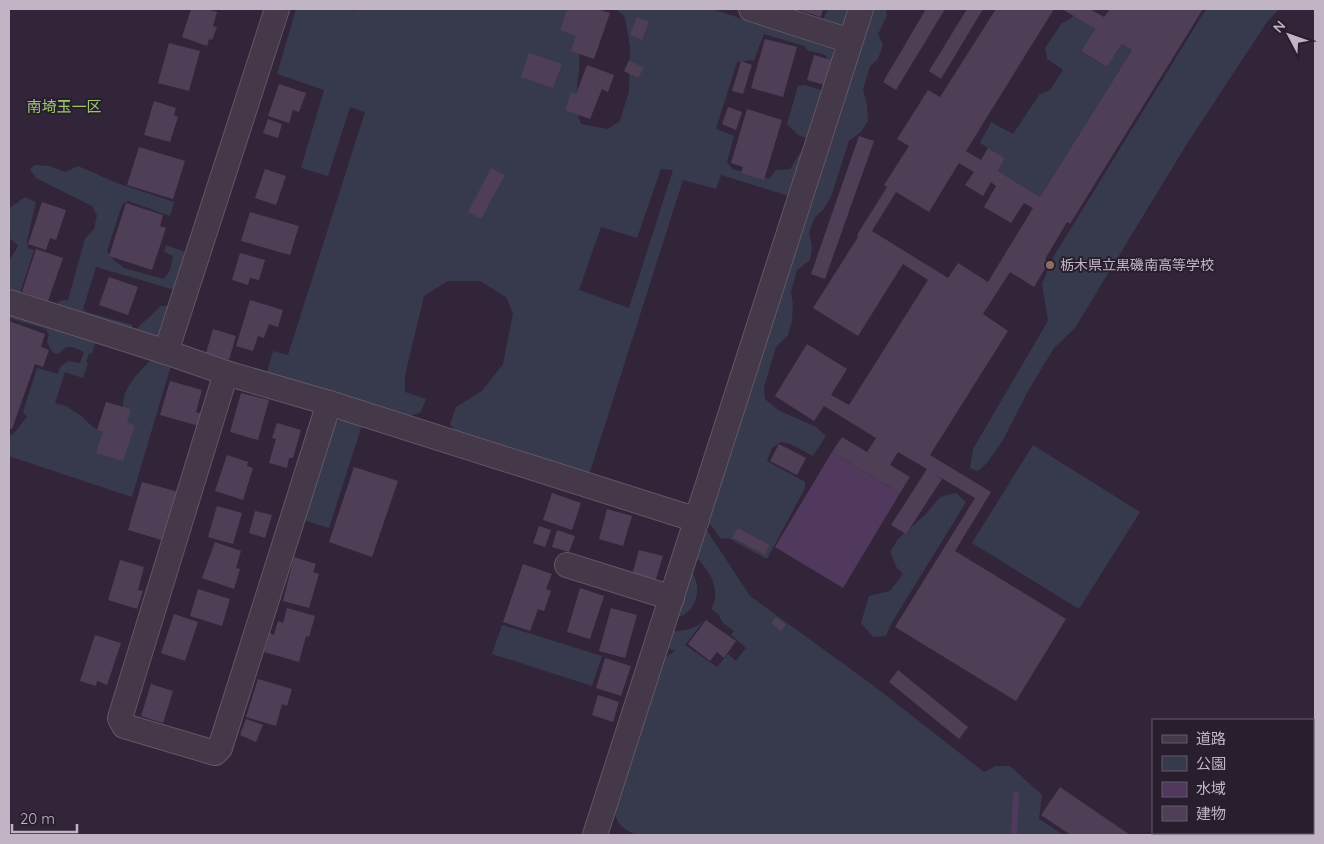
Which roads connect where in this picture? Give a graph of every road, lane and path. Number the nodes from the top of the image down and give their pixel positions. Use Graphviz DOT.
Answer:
graph roads {
  1 [pos="277,9"];
  2 [pos="751,9"];
  3 [pos="860,9"];
  4 [pos="850,41"];
  5 [pos="9,302"];
  6 [pos="166,352"];
  7 [pos="226,373"];
  8 [pos="329,403"];
  9 [pos="697,520"];
  10 [pos="567,566"];
  11 [pos="672,598"];
  12 [pos="595,835"];
  1 -- 6 [label="street"];
  2 -- 4 [label="street"];
  3 -- 4 [label="street"];
  4 -- 9 [label="street"];
  5 -- 6 [label="street"];
  6 -- 7 [label="street"];
  7 -- 8 [label="street"];
  7 -- 8 [label="street"];
  8 -- 9 [label="street"];
  9 -- 11 [label="street"];
  10 -- 11 [label="street"];
  11 -- 12 [label="street"];
}
